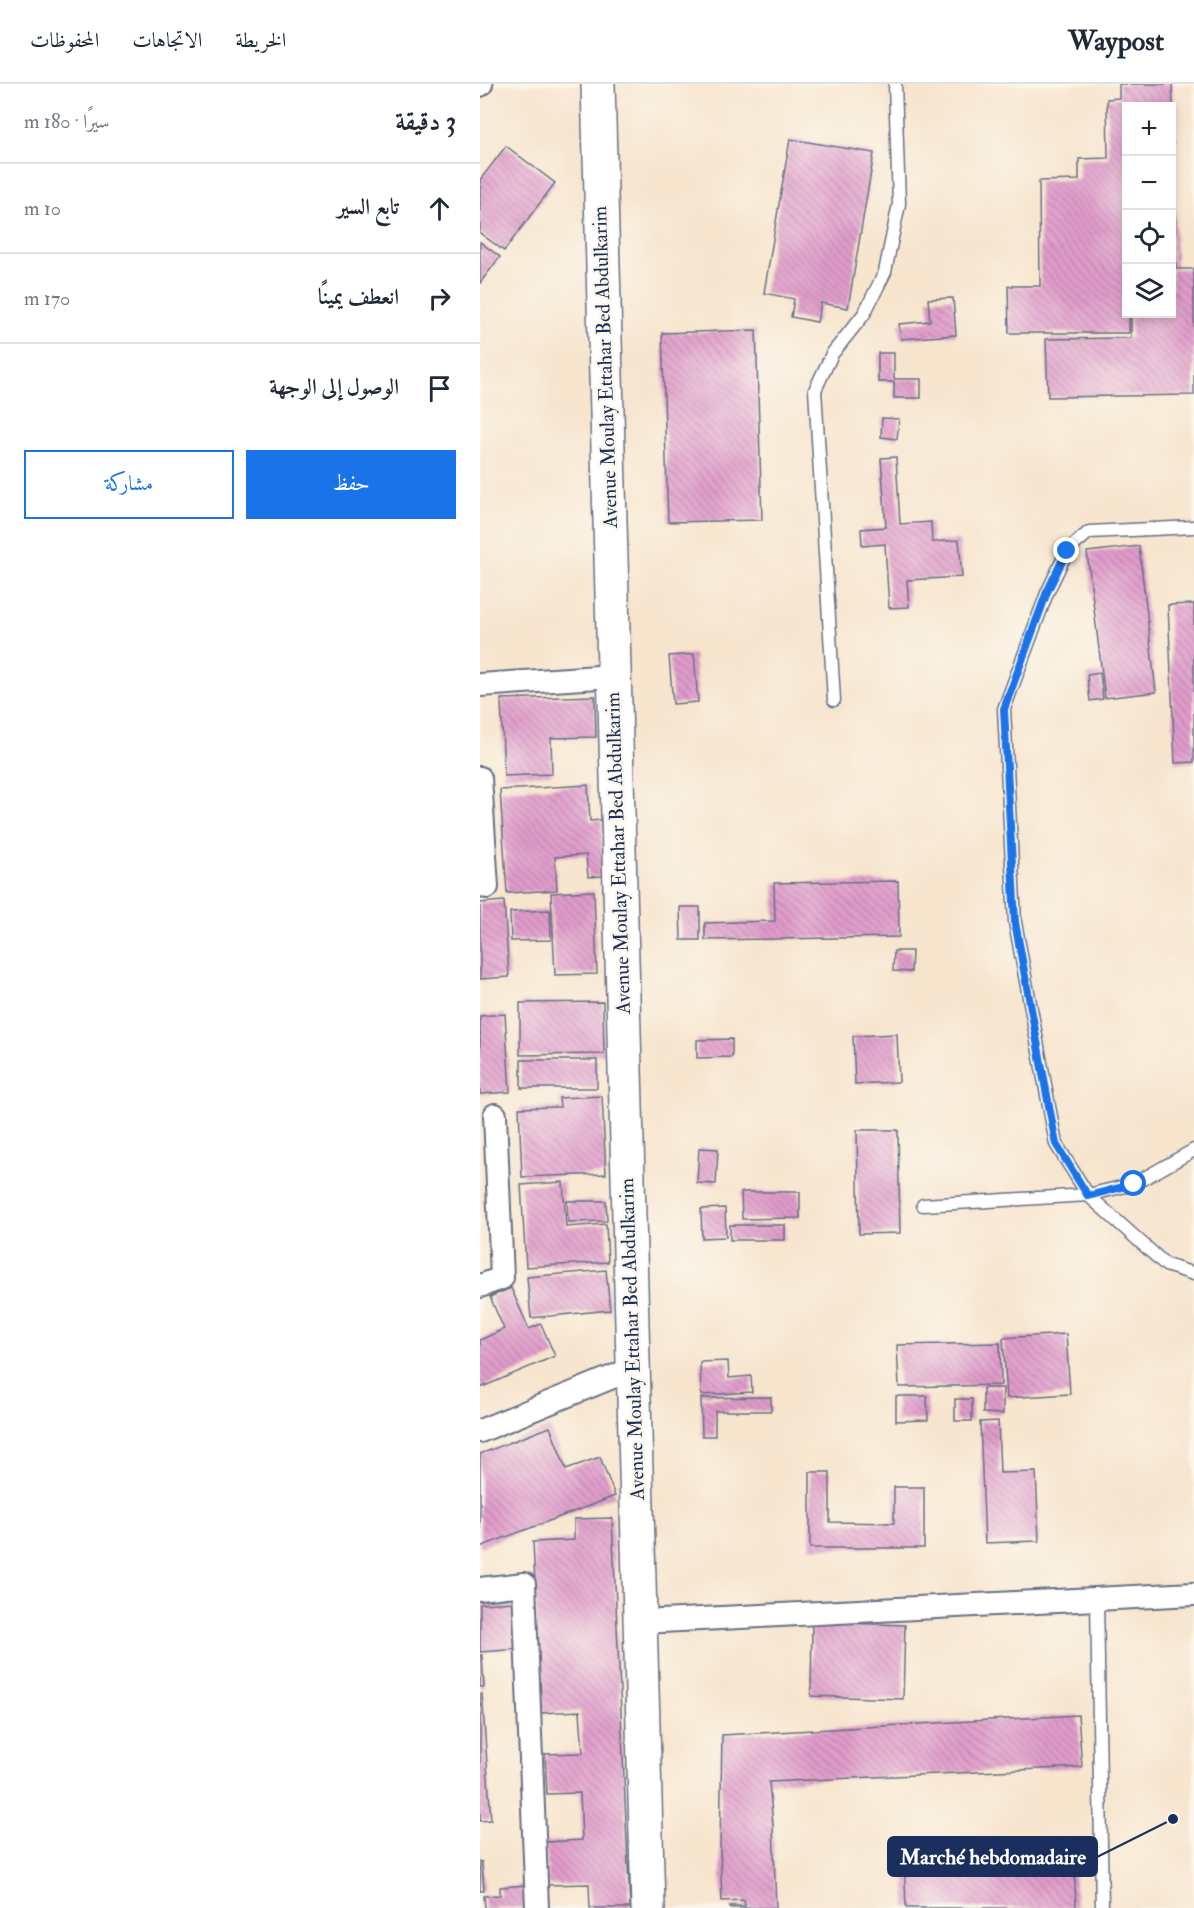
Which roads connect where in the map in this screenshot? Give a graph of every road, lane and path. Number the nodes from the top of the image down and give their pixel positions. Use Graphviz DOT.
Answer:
graph roads {
  1 [pos="598,84"];
  2 [pos="895,84"];
  3 [pos="1194,527"];
  4 [pos="613,676"];
  5 [pos="480,686"];
  6 [pos="834,700"];
  7 [pos="480,778"];
  8 [pos="487,887"];
  9 [pos="495,1115"];
  10 [pos="1194,1150"];
  11 [pos="1088,1196"];
  12 [pos="923,1205"];
  13 [pos="1194,1274"];
  14 [pos="480,1286"];
  15 [pos="632,1369"];
  16 [pos="480,1431"];
  17 [pos="480,1589"];
  18 [pos="1194,1594"];
  19 [pos="1097,1598"];
  20 [pos="641,1622"];
  21 [pos="537,1908"];
  22 [pos="648,1908"];
  23 [pos="1102,1908"];
  1 -- 4 [label="street, Avenue Moulay Ettahar Bed Abdulkarim"];
  2 -- 6 [label="lane"];
  3 -- 11 [label="lane"];
  4 -- 5 [label="street"];
  4 -- 15 [label="street, Avenue Moulay Ettahar Bed Abdulkarim"];
  7 -- 8 [label="street"];
  9 -- 14 [label="street"];
  10 -- 11 [label="lane"];
  11 -- 12 [label="lane"];
  11 -- 13 [label="lane"];
  15 -- 16 [label="street"];
  15 -- 20 [label="street, Avenue Moulay Ettahar Bed Abdulkarim"];
  17 -- 21 [label="street"];
  18 -- 19 [label="street"];
  19 -- 20 [label="street"];
  19 -- 23 [label="lane"];
  20 -- 22 [label="street, Avenue Moulay Ettahar Bed Abdulkarim"];
}
